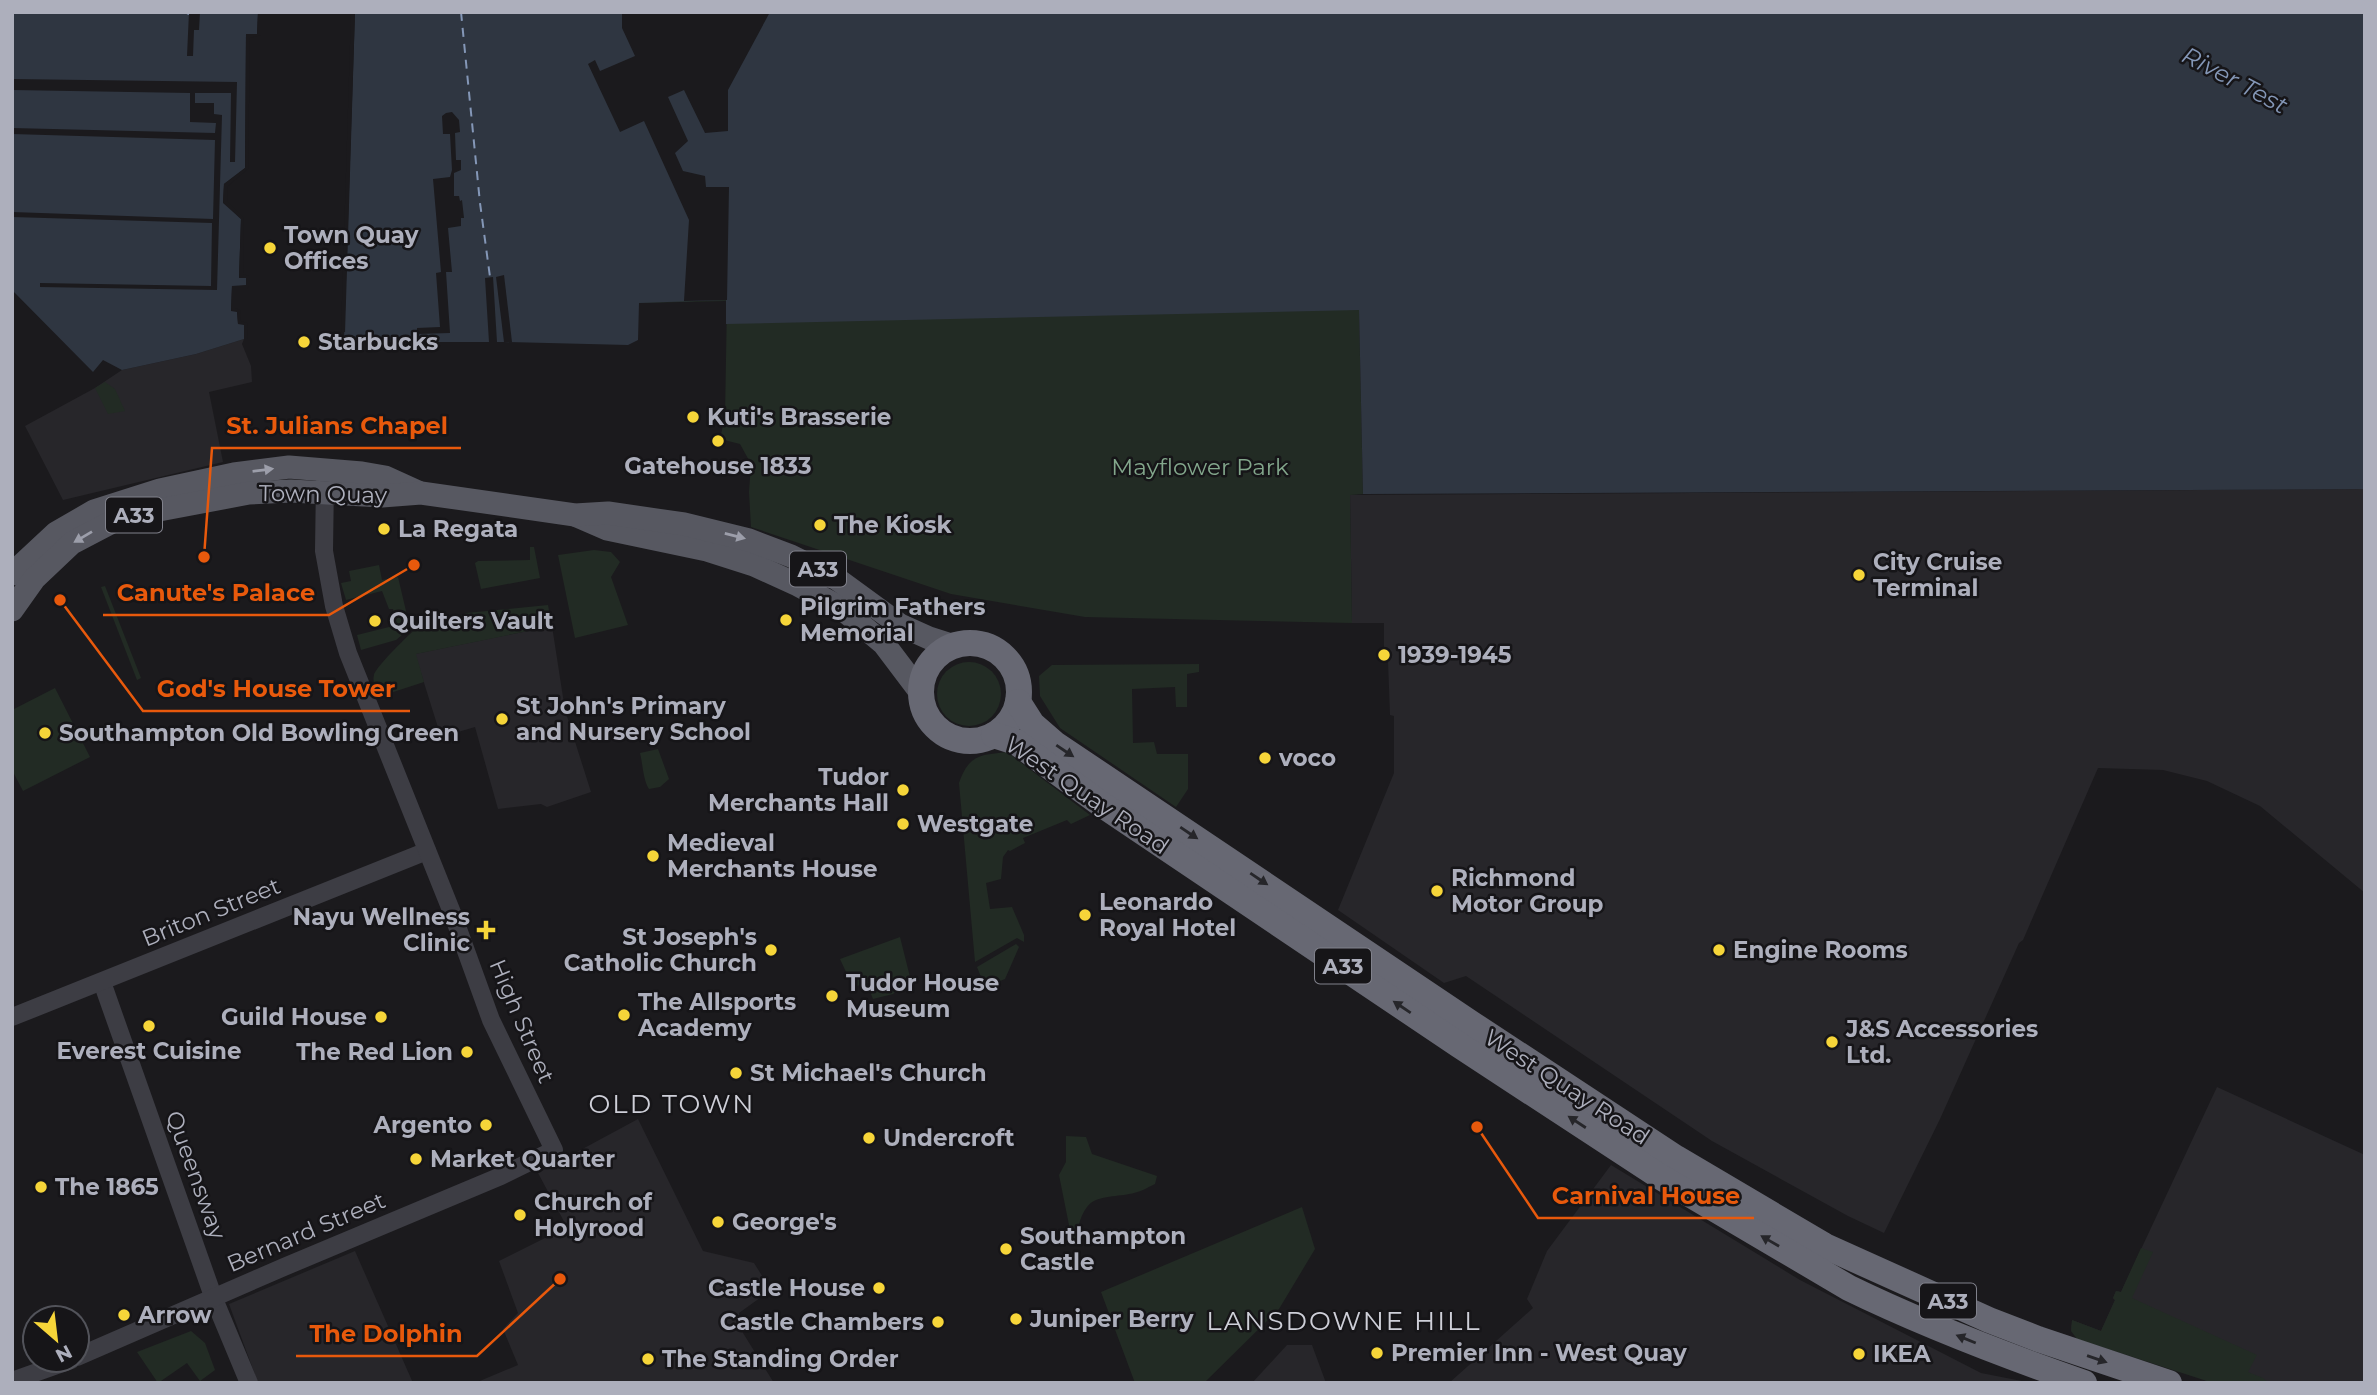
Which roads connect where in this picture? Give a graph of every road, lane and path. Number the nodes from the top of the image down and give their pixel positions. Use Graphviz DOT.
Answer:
graph roads {
  1 [pos="325,482"];
  2 [pos="575,515"];
  3 [pos="12,574"];
  4 [pos="12,610"];
  5 [pos="954,646"];
  6 [pos="921,694"];
  7 [pos="1018,702"];
  8 [pos="994,735"];
  9 [pos="428,851"];
  10 [pos="102,982"];
  11 [pos="12,1017"];
  12 [pos="554,1150"];
  13 [pos="214,1299"];
  14 [pos="91,1351"];
  15 [pos="32,1374"];
  16 [pos="12,1381"];
  17 [pos="249,1383"];
  18 [pos="2084,1383"];
  19 [pos="2169,1383"];
  1 -- 2 [label="main road, Town Quay / A33"];
  3 -- 1 [label="main road, Town Quay / A33, one-way"];
  1 -- 4 [label="main road, Town Quay / A33, one-way"];
  1 -- 9 [label="street, High Street"];
  2 -- 5 [label="main road, Town Quay / A33, one-way"];
  2 -- 6 [label="main road, Town Quay / A33"];
  5 -- 6 [label="highway"];
  5 -- 7 [label="highway"];
  6 -- 8 [label="highway"];
  7 -- 8 [label="highway"];
  7 -- 19 [label="highway, West Quay Road / A33, one-way"];
  18 -- 8 [label="highway, West Quay Road / A33, one-way"];
  9 -- 10 [label="street, Briton Street"];
  9 -- 12 [label="street, High Street"];
  10 -- 11 [label="street, Briton Street"];
  10 -- 13 [label="street, Queensway"];
  12 -- 13 [label="street, Bernard Street"];
  13 -- 14 [label="street, Bernard Street"];
  13 -- 17 [label="street, Queensway"];
  15 -- 16 [label="street"];
}
